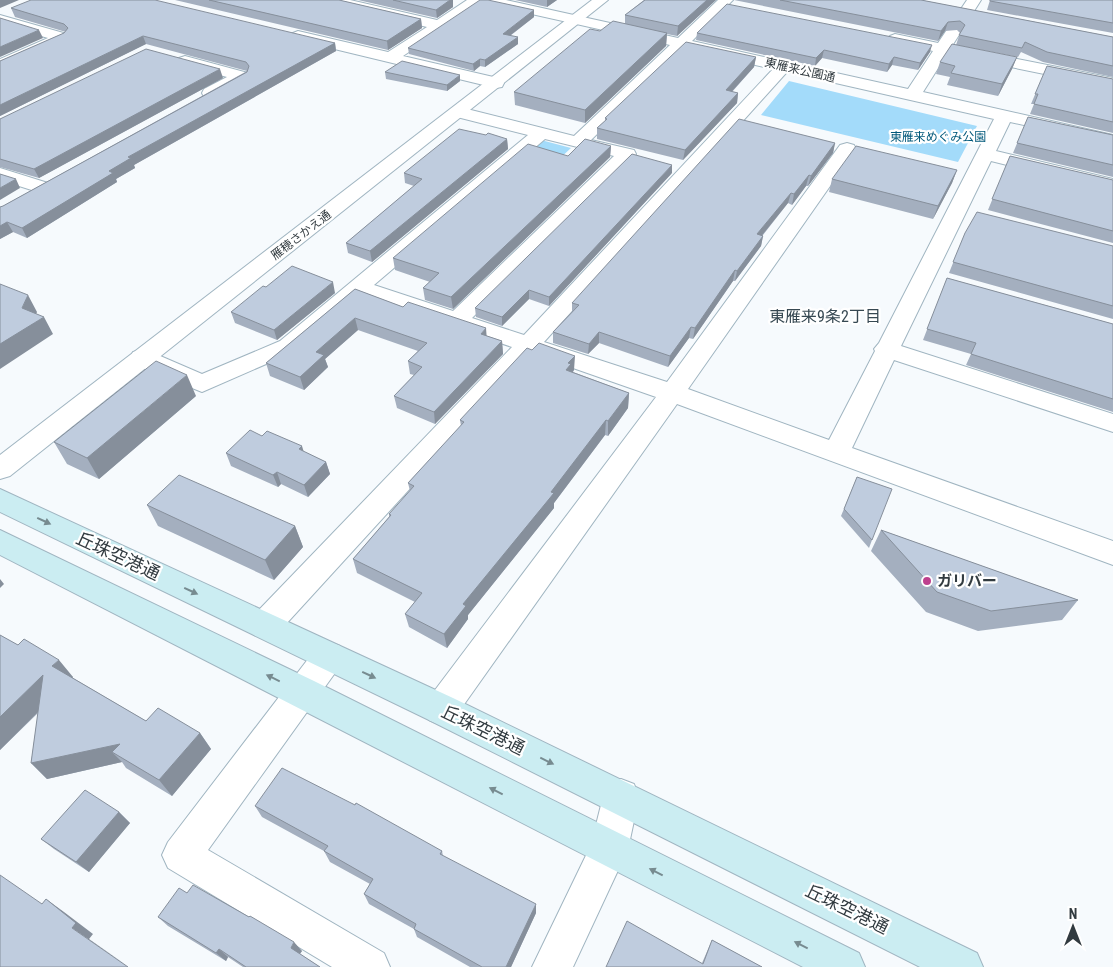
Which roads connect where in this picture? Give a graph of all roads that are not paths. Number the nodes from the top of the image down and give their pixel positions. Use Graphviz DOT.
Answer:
graph roads {
  1 [pos="331,0"];
  2 [pos="477,0"];
  3 [pos="487,0"];
  4 [pos="601,0"];
  5 [pos="724,2"];
  6 [pos="18,7"];
  7 [pos="741,8"];
  8 [pos="948,9"];
  9 [pos="973,9"];
  10 [pos="0,17"];
  11 [pos="575,20"];
  12 [pos="439,25"];
  13 [pos="285,32"];
  14 [pos="876,35"];
  15 [pos="681,44"];
  16 [pos="943,49"];
  17 [pos="166,56"];
  18 [pos="390,58"];
  19 [pos="0,65"];
  20 [pos="784,66"];
  21 [pos="496,82"];
  22 [pos="1113,83"];
  23 [pos="912,96"];
  24 [pos="198,100"];
  25 [pos="459,112"];
  26 [pos="1004,116"];
  27 [pos="542,133"];
  28 [pos="1113,140"];
  29 [pos="578,142"];
  30 [pos="847,149"];
  31 [pos="985,154"];
  32 [pos="0,174"];
  33 [pos="58,178"];
  34 [pos="1113,185"];
  35 [pos="357,287"];
  36 [pos="456,321"];
  37 [pos="528,345"];
  38 [pos="886,349"];
  39 [pos="142,358"];
  40 [pos="672,394"];
  41 [pos="1113,423"];
  42 [pos="836,453"];
  43 [pos="0,469"];
  44 [pos="0,500"];
  45 [pos="0,542"];
  46 [pos="1113,553"];
  47 [pos="265,626"];
  48 [pos="329,656"];
  49 [pos="302,692"];
  50 [pos="441,709"];
  51 [pos="621,798"];
  52 [pos="609,848"];
  53 [pos="370,967"];
  54 [pos="552,967"];
  55 [pos="845,967"];
  56 [pos="963,967"];
  1 -- 12 [label="street"];
  2 -- 12 [label="street"];
  3 -- 11 [label="street, 東雁来公園通"];
  4 -- 11 [label="street, 雁穂さかえ通"];
  5 -- 7 [label="street"];
  5 -- 15 [label="street"];
  6 -- 10 [label="street"];
  8 -- 9 [label="street"];
  9 -- 16 [label="street"];
  10 -- 19 [label="street"];
  11 -- 15 [label="street, 東雁来公園通"];
  11 -- 21 [label="street, 雁穂さかえ通"];
  12 -- 18 [label="street"];
  13 -- 18 [label="street"];
  14 -- 16 [label="street"];
  15 -- 20 [label="street, 東雁来公園通"];
  15 -- 29 [label="street"];
  16 -- 22 [label="street"];
  16 -- 23 [label="street"];
  17 -- 24 [label="street"];
  18 -- 21 [label="street"];
  20 -- 23 [label="street, 東雁来公園通"];
  20 -- 37 [label="street"];
  21 -- 25 [label="street, 雁穂さかえ通"];
  23 -- 26 [label="street, 東雁来公園通"];
  25 -- 27 [label="street"];
  25 -- 39 [label="street, 雁穂さかえ通"];
  26 -- 28 [label="street, 東雁来公園通"];
  26 -- 31 [label="street"];
  27 -- 29 [label="street"];
  27 -- 35 [label="street"];
  29 -- 36 [label="street"];
  30 -- 40 [label="street"];
  31 -- 34 [label="street"];
  31 -- 38 [label="street"];
  32 -- 33 [label="street"];
  35 -- 36 [label="street"];
  35 -- 39 [label="street"];
  36 -- 37 [label="street"];
  37 -- 40 [label="street"];
  37 -- 47 [label="street"];
  38 -- 41 [label="street"];
  38 -- 42 [label="street"];
  39 -- 43 [label="street, 雁穂さかえ通"];
  40 -- 42 [label="street"];
  40 -- 50 [label="street"];
  42 -- 46 [label="street"];
  44 -- 47 [label="main road, 丘珠空港通, one-way"];
  49 -- 45 [label="main road, one-way"];
  47 -- 48 [label="main road, 丘珠空港通"];
  48 -- 49 [label="street"];
  48 -- 50 [label="main road, 丘珠空港通, one-way"];
  52 -- 49 [label="main road, one-way"];
  49 -- 53 [label="street"];
  50 -- 51 [label="main road, 丘珠空港通, one-way"];
  51 -- 52 [label="street"];
  51 -- 56 [label="main road, 丘珠空港通"];
  52 -- 54 [label="street"];
  55 -- 52 [label="main road, one-way"];
}
